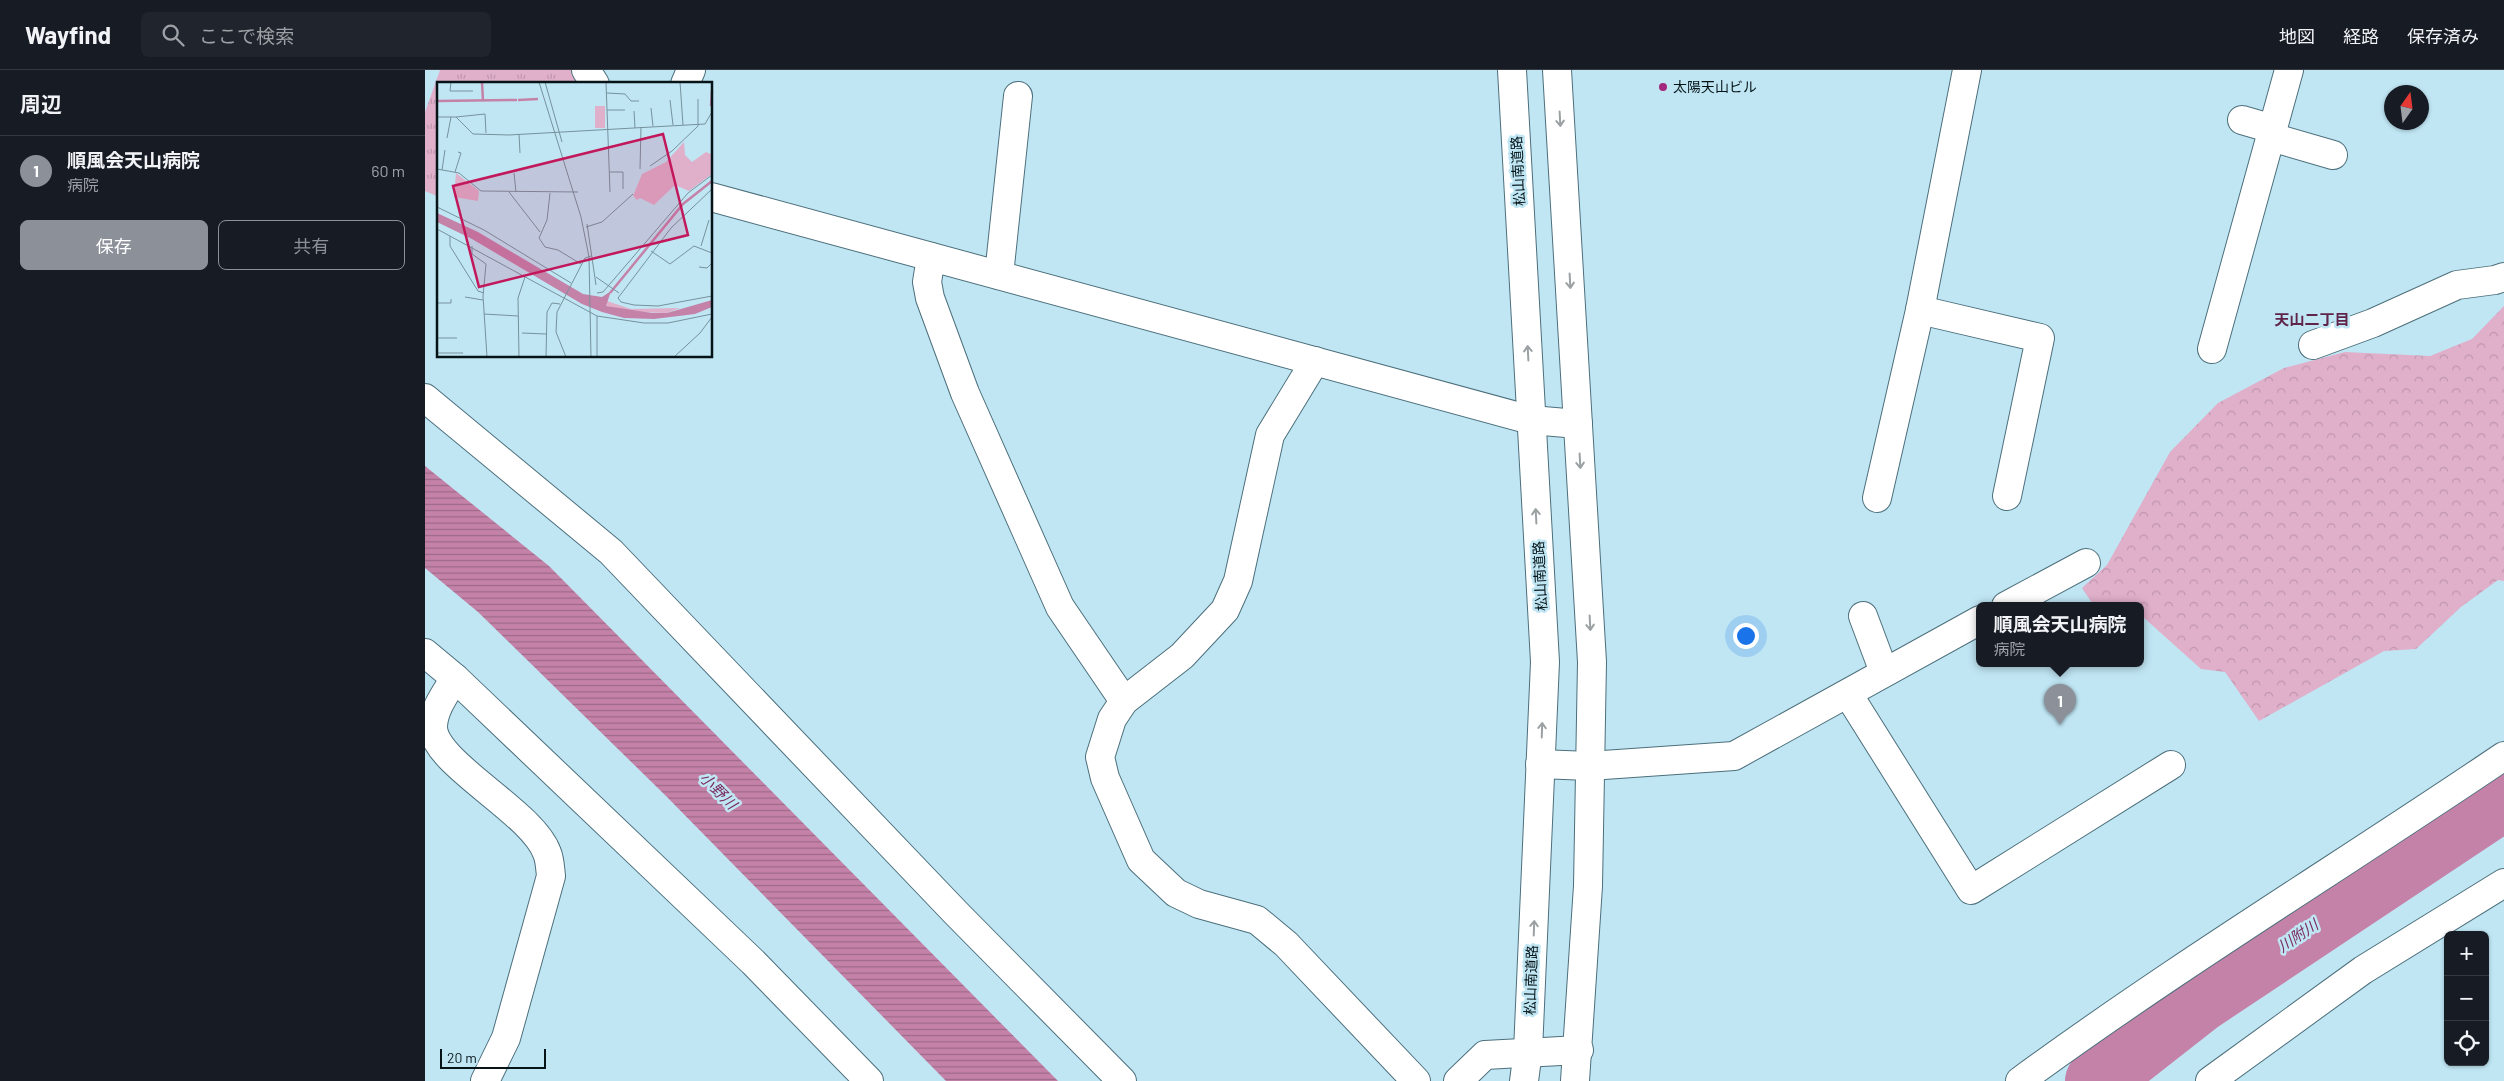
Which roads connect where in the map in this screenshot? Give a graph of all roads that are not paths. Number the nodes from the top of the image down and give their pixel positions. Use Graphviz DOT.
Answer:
graph roads {
  1 [pos="586,70"];
  2 [pos="691,70"];
  3 [pos="1512,70"];
  4 [pos="1557,70"];
  5 [pos="1967,70"];
  6 [pos="2289,70"];
  7 [pos="594,82"];
  8 [pos="686,82"];
  9 [pos="1018,96"];
  10 [pos="2242,120"];
  11 [pos="2272,133"];
  12 [pos="2333,154"];
  13 [pos="713,198"];
  14 [pos="931,257"];
  15 [pos="999,275"];
  16 [pos="2504,277"];
  17 [pos="1920,310"];
  18 [pos="2313,345"];
  19 [pos="2212,349"];
  20 [pos="1315,361"];
  21 [pos="425,398"];
  22 [pos="1531,420"];
  23 [pos="1578,424"];
  24 [pos="2007,496"];
  25 [pos="1877,498"];
  26 [pos="2086,563"];
  27 [pos="2013,602"];
  28 [pos="1863,616"];
  29 [pos="1976,622"];
  30 [pos="425,653"];
  31 [pos="1884,672"];
  32 [pos="455,678"];
  33 [pos="1848,694"];
  34 [pos="1124,701"];
  35 [pos="2504,756"];
  36 [pos="1540,764"];
  37 [pos="2171,765"];
  38 [pos="1589,766"];
  39 [pos="2504,883"];
  40 [pos="1579,1050"];
  41 [pos="1529,1052"];
  42 [pos="485,1081"];
  43 [pos="869,1081"];
  44 [pos="1122,1081"];
  45 [pos="1416,1081"];
  46 [pos="1458,1081"];
  47 [pos="1524,1081"];
  48 [pos="1575,1081"];
  49 [pos="2020,1081"];
  50 [pos="2210,1081"];
  1 -- 7 [label="main road"];
  2 -- 8 [label="main road"];
  22 -- 3 [label="main road, 松山南道路, one-way"];
  4 -- 23 [label="main road, one-way"];
  5 -- 17 [label="main road"];
  6 -- 11 [label="main road"];
  9 -- 15 [label="main road"];
  10 -- 11 [label="main road"];
  11 -- 12 [label="main road"];
  11 -- 19 [label="main road"];
  13 -- 14 [label="main road"];
  14 -- 15 [label="main road"];
  14 -- 34 [label="main road"];
  15 -- 20 [label="main road"];
  16 -- 18 [label="main road"];
  17 -- 24 [label="main road"];
  17 -- 25 [label="main road"];
  20 -- 22 [label="main road"];
  20 -- 34 [label="main road"];
  21 -- 44 [label="main road"];
  22 -- 23 [label="main road"];
  36 -- 22 [label="main road, 松山南道路, one-way"];
  23 -- 38 [label="main road, one-way"];
  26 -- 27 [label="main road"];
  28 -- 31 [label="main road"];
  29 -- 31 [label="main road"];
  30 -- 32 [label="main road"];
  31 -- 33 [label="main road"];
  32 -- 42 [label="main road"];
  32 -- 43 [label="main road"];
  33 -- 37 [label="main road"];
  33 -- 38 [label="main road"];
  34 -- 45 [label="main road"];
  35 -- 49 [label="main road"];
  36 -- 38 [label="main road"];
  41 -- 36 [label="main road, 松山南道路, one-way"];
  38 -- 40 [label="main road"];
  39 -- 50 [label="main road"];
  40 -- 41 [label="main road"];
  40 -- 48 [label="main road"];
  41 -- 46 [label="main road"];
  41 -- 47 [label="main road, 松山南道路"];
}
